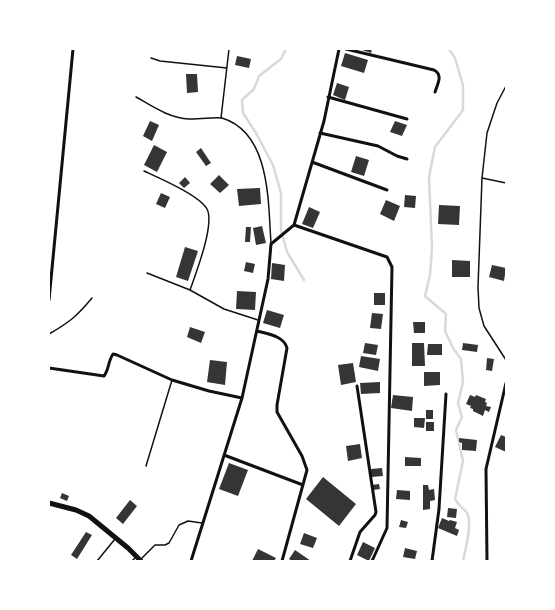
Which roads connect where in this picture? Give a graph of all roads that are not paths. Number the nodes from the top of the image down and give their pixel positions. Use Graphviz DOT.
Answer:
graph roads {
  1 [pos="73,49"];
  2 [pos="229,49"];
  3 [pos="339,49"];
  4 [pos="346,49"];
  5 [pos="151,58"];
  6 [pos="227,68"];
  7 [pos="506,86"];
  8 [pos="435,92"];
  9 [pos="136,97"];
  10 [pos="328,97"];
  11 [pos="221,118"];
  12 [pos="407,120"];
  13 [pos="320,133"];
  14 [pos="407,159"];
  15 [pos="312,162"];
  16 [pos="144,171"];
  17 [pos="482,178"];
  18 [pos="506,183"];
  19 [pos="387,190"];
  20 [pos="294,225"];
  21 [pos="271,244"];
  22 [pos="147,273"];
  23 [pos="190,290"];
  24 [pos="92,298"];
  25 [pos="49,300"];
  26 [pos="260,320"];
  27 [pos="257,330"];
  28 [pos="49,334"];
  29 [pos="506,360"];
  30 [pos="49,368"];
  31 [pos="172,380"];
  32 [pos="506,382"];
  33 [pos="357,386"];
  34 [pos="446,394"];
  35 [pos="242,398"];
  36 [pos="224,455"];
  37 [pos="146,466"];
  38 [pos="303,485"];
  39 [pos="49,503"];
  40 [pos="202,523"];
  41 [pos="116,538"];
  42 [pos="139,559"];
  43 [pos="97,561"];
  44 [pos="132,561"];
  45 [pos="191,561"];
  46 [pos="282,561"];
  47 [pos="350,561"];
  48 [pos="372,561"];
  49 [pos="432,561"];
  50 [pos="487,561"];
  1 -- 25 [label="street"];
  2 -- 6 [label="lane"];
  3 -- 10 [label="street"];
  4 -- 8 [label="street"];
  5 -- 6 [label="lane"];
  6 -- 11 [label="lane"];
  7 -- 17 [label="lane"];
  9 -- 11 [label="lane"];
  10 -- 12 [label="street"];
  10 -- 13 [label="street"];
  11 -- 21 [label="lane"];
  13 -- 14 [label="street"];
  13 -- 15 [label="street"];
  15 -- 19 [label="street"];
  15 -- 20 [label="street"];
  16 -- 23 [label="lane"];
  17 -- 18 [label="lane"];
  17 -- 29 [label="lane"];
  20 -- 21 [label="street"];
  20 -- 48 [label="street"];
  21 -- 26 [label="street"];
  22 -- 23 [label="lane"];
  23 -- 26 [label="lane"];
  24 -- 28 [label="lane"];
  26 -- 27 [label="street"];
  27 -- 35 [label="street"];
  27 -- 38 [label="street"];
  30 -- 31 [label="street"];
  31 -- 35 [label="street"];
  31 -- 37 [label="lane"];
  32 -- 50 [label="street"];
  33 -- 47 [label="street"];
  34 -- 49 [label="street"];
  35 -- 36 [label="street"];
  36 -- 38 [label="street"];
  36 -- 40 [label="street"];
  38 -- 46 [label="street"];
  39 -- 41 [label="main road"];
  40 -- 42 [label="lane"];
  40 -- 45 [label="street"];
  41 -- 42 [label="main road"];
  41 -- 43 [label="lane"];
  42 -- 44 [label="lane"];
}
